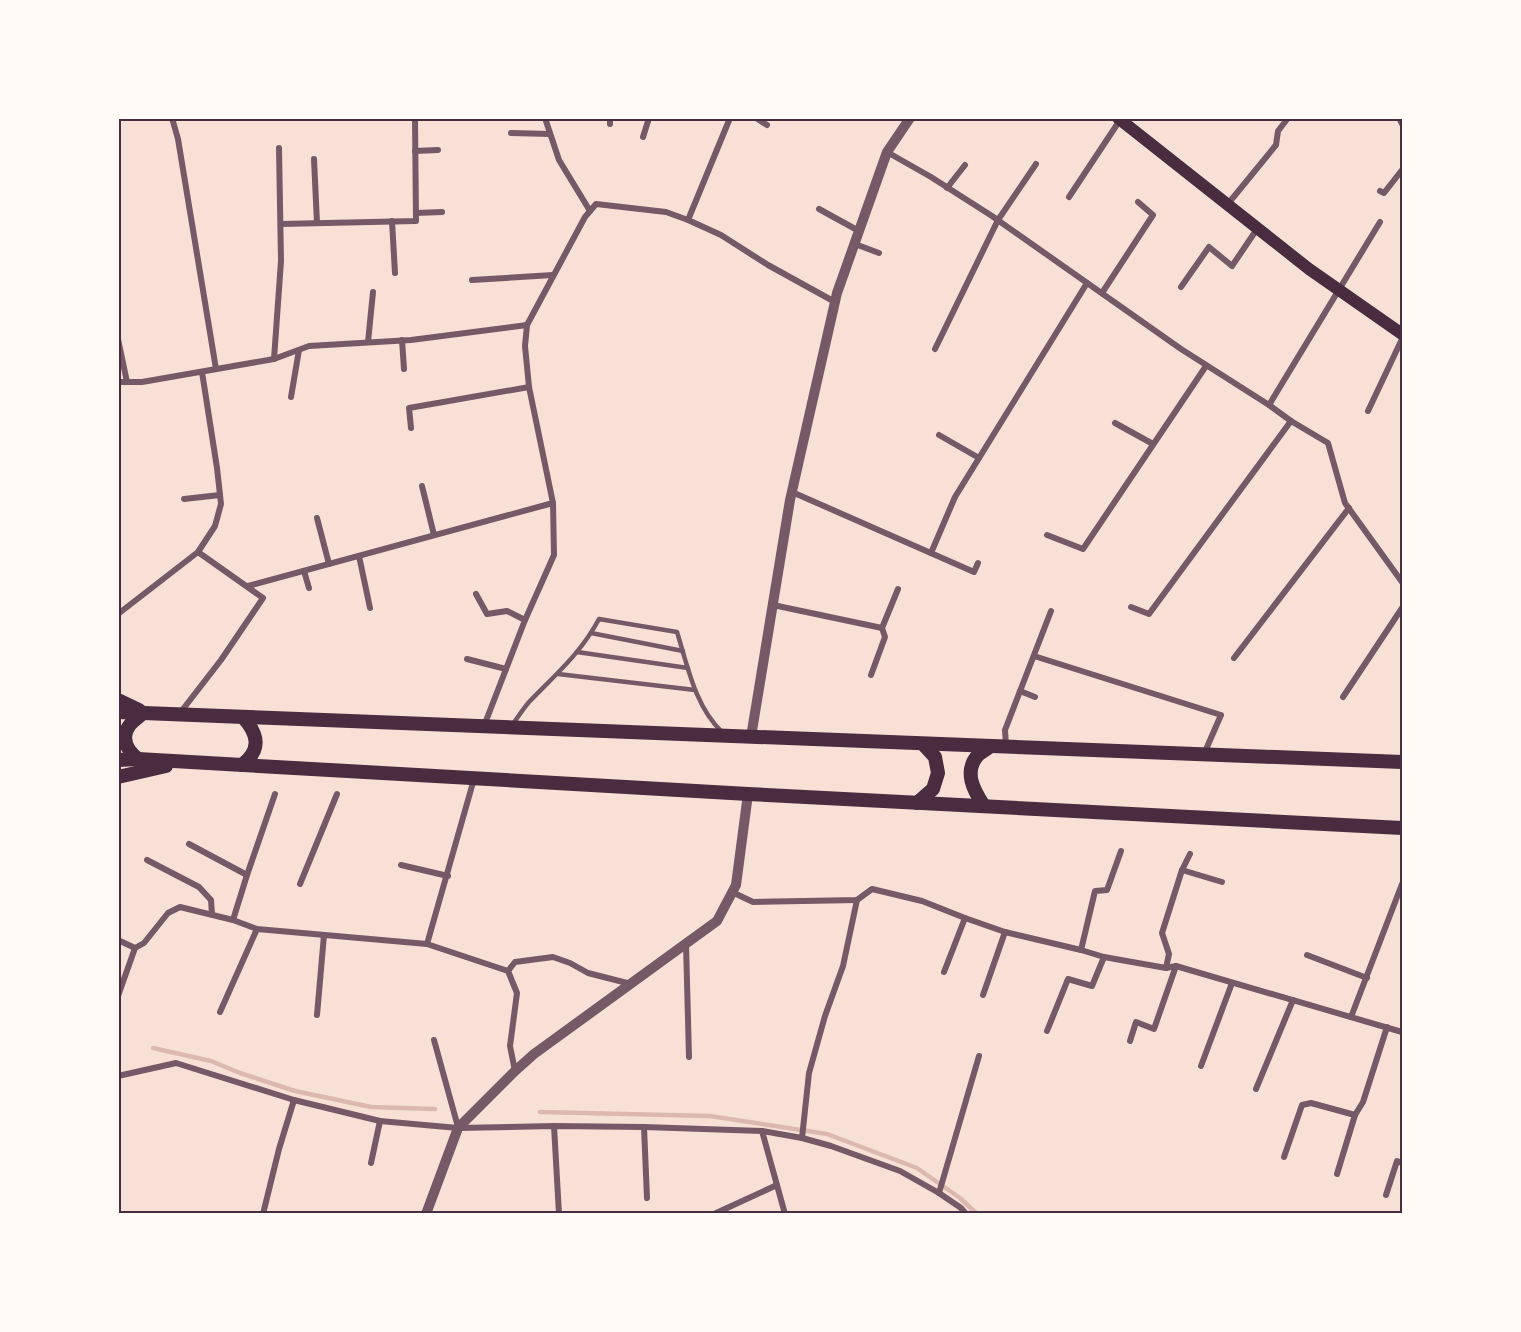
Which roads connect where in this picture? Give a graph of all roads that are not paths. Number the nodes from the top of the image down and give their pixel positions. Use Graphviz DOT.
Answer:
graph roads {
  1 [pos="172,118"];
  2 [pos="415,118"];
  3 [pos="545,118"];
  4 [pos="649,118"];
  5 [pos="730,118"];
  6 [pos="756,118"];
  7 [pos="910,118"];
  8 [pos="1288,118"];
  9 [pos="1399,118"];
  10 [pos="1120,119"];
  11 [pos="1402,124"];
  12 [pos="766,125"];
  13 [pos="511,133"];
  14 [pos="550,134"];
  15 [pos="643,137"];
  16 [pos="279,148"];
  17 [pos="438,150"];
  18 [pos="415,151"];
  19 [pos="887,152"];
  20 [pos="314,159"];
  21 [pos="1036,164"];
  22 [pos="964,165"];
  23 [pos="1402,170"];
  24 [pos="947,188"];
  25 [pos="1380,191"];
  26 [pos="1069,197"];
  27 [pos="1138,202"];
  28 [pos="1227,205"];
  29 [pos="819,209"];
  30 [pos="590,211"];
  31 [pos="442,212"];
  32 [pos="416,213"];
  33 [pos="688,220"];
  34 [pos="998,220"];
  35 [pos="392,221"];
  36 [pos="1380,222"];
  37 [pos="317,223"];
  38 [pos="281,224"];
  39 [pos="1257,229"];
  40 [pos="859,231"];
  41 [pos="855,244"];
  42 [pos="879,253"];
  43 [pos="394,273"];
  44 [pos="553,275"];
  45 [pos="472,280"];
  46 [pos="1087,283"];
  47 [pos="1181,287"];
  48 [pos="1339,290"];
  49 [pos="373,292"];
  50 [pos="1101,294"];
  51 [pos="835,302"];
  52 [pos="527,325"];
  53 [pos="1402,334"];
  54 [pos="118,339"];
  55 [pos="1402,339"];
  56 [pos="402,340"];
  57 [pos="368,342"];
  58 [pos="935,349"];
  59 [pos="299,350"];
  60 [pos="274,360"];
  61 [pos="1206,366"];
  62 [pos="216,369"];
  63 [pos="404,369"];
  64 [pos="202,372"];
  65 [pos="118,382"];
  66 [pos="127,382"];
  67 [pos="530,387"];
  68 [pos="291,397"];
  69 [pos="1269,405"];
  70 [pos="1368,411"];
  71 [pos="1291,421"];
  72 [pos="1115,423"];
  73 [pos="411,428"];
  74 [pos="939,435"];
  75 [pos="1153,444"];
  76 [pos="979,458"];
  77 [pos="422,486"];
  78 [pos="792,492"];
  79 [pos="220,495"];
  80 [pos="184,499"];
  81 [pos="553,503"];
  82 [pos="1349,508"];
  83 [pos="317,518"];
  84 [pos="435,535"];
  85 [pos="1047,535"];
  86 [pos="198,552"];
  87 [pos="931,553"];
  88 [pos="359,556"];
  89 [pos="978,563"];
  90 [pos="329,564"];
  91 [pos="304,571"];
  92 [pos="1402,582"];
  93 [pos="248,586"];
  94 [pos="309,588"];
  95 [pos="897,589"];
  96 [pos="476,594"];
  97 [pos="773,605"];
  98 [pos="1131,607"];
  99 [pos="1402,608"];
  100 [pos="370,609"];
  101 [pos="1051,611"];
  102 [pos="118,614"];
  103 [pos="525,620"];
  104 [pos="882,628"];
  105 [pos="591,633"];
  106 [pos="683,651"];
  107 [pos="577,652"];
  108 [pos="1034,656"];
  109 [pos="1234,658"];
  110 [pos="467,659"];
  111 [pos="688,668"];
  112 [pos="506,669"];
  113 [pos="558,674"];
  114 [pos="871,675"];
  115 [pos="695,690"];
  116 [pos="1020,691"];
  117 [pos="1343,696"];
  118 [pos="1035,697"];
  119 [pos="118,700"];
  120 [pos="118,712"];
  121 [pos="143,713"];
  122 [pos="180,714"];
  123 [pos="243,717"];
  124 [pos="484,726"];
  125 [pos="510,727"];
  126 [pos="726,736"];
  127 [pos="751,737"];
  128 [pos="923,744"];
  129 [pos="991,746"];
  130 [pos="1006,747"];
  131 [pos="1203,754"];
  132 [pos="138,759"];
  133 [pos="118,760"];
  134 [pos="185,762"];
  135 [pos="1402,762"];
  136 [pos="242,765"];
  137 [pos="118,777"];
  138 [pos="474,778"];
  139 [pos="275,794"];
  140 [pos="337,794"];
  141 [pos="748,794"];
  142 [pos="917,802"];
  143 [pos="984,806"];
  144 [pos="1402,828"];
  145 [pos="189,844"];
  146 [pos="1121,850"];
  147 [pos="1190,854"];
  148 [pos="147,860"];
  149 [pos="401,865"];
  150 [pos="1182,870"];
  151 [pos="247,875"];
  152 [pos="448,876"];
  153 [pos="1222,882"];
  154 [pos="300,884"];
  155 [pos="1402,884"];
  156 [pos="732,892"];
  157 [pos="858,900"];
  158 [pos="212,914"];
  159 [pos="965,918"];
  160 [pos="232,920"];
  161 [pos="257,928"];
  162 [pos="1005,932"];
  163 [pos="324,935"];
  164 [pos="118,940"];
  165 [pos="427,944"];
  166 [pos="686,944"];
  167 [pos="135,948"];
  168 [pos="1081,950"];
  169 [pos="1307,955"];
  170 [pos="1104,957"];
  171 [pos="1176,966"];
  172 [pos="1166,968"];
  173 [pos="508,970"];
  174 [pos="944,972"];
  175 [pos="1367,978"];
  176 [pos="1232,983"];
  177 [pos="632,984"];
  178 [pos="118,996"];
  179 [pos="983,996"];
  180 [pos="1293,1000"];
  181 [pos="220,1012"];
  182 [pos="317,1015"];
  183 [pos="1351,1017"];
  184 [pos="1387,1027"];
  185 [pos="1047,1031"];
  186 [pos="1402,1032"];
  187 [pos="434,1040"];
  188 [pos="1130,1041"];
  189 [pos="979,1056"];
  190 [pos="689,1057"];
  191 [pos="1201,1066"];
  192 [pos="515,1071"];
  193 [pos="118,1076"];
  194 [pos="1256,1089"];
  195 [pos="294,1100"];
  196 [pos="1355,1115"];
  197 [pos="380,1121"];
  198 [pos="554,1126"];
  199 [pos="644,1127"];
  200 [pos="458,1128"];
  201 [pos="762,1131"];
  202 [pos="802,1137"];
  203 [pos="1284,1156"];
  204 [pos="371,1163"];
  205 [pos="1402,1163"];
  206 [pos="1337,1174"];
  207 [pos="777,1185"];
  208 [pos="939,1192"];
  209 [pos="1386,1196"];
  210 [pos="647,1198"];
  211 [pos="263,1214"];
  212 [pos="426,1214"];
  213 [pos="559,1214"];
  214 [pos="714,1214"];
  215 [pos="785,1214"];
  216 [pos="966,1214"];
  1 -- 62 [label="street"];
  2 -- 18 [label="street"];
  3 -- 14 [label="street"];
  4 -- 15 [label="street"];
  5 -- 33 [label="street"];
  6 -- 12 [label="street"];
  7 -- 19 [label="street"];
  8 -- 28 [label="street"];
  9 -- 11 [label="street"];
  10 -- 26 [label="street"];
  10 -- 28 [label="main road"];
  13 -- 14 [label="street"];
  14 -- 30 [label="street"];
  16 -- 38 [label="street"];
  17 -- 18 [label="street"];
  18 -- 32 [label="street"];
  19 -- 24 [label="street"];
  19 -- 40 [label="street"];
  20 -- 37 [label="street"];
  21 -- 34 [label="street"];
  22 -- 24 [label="street"];
  23 -- 25 [label="street"];
  24 -- 34 [label="street"];
  27 -- 50 [label="street"];
  28 -- 39 [label="main road"];
  29 -- 40 [label="street"];
  30 -- 33 [label="street"];
  30 -- 44 [label="street"];
  31 -- 32 [label="street"];
  32 -- 35 [label="street"];
  33 -- 51 [label="street"];
  34 -- 46 [label="street"];
  34 -- 58 [label="street"];
  35 -- 37 [label="street"];
  35 -- 43 [label="street"];
  36 -- 48 [label="street"];
  37 -- 38 [label="street"];
  38 -- 60 [label="street"];
  39 -- 47 [label="street"];
  39 -- 48 [label="main road"];
  40 -- 41 [label="street"];
  41 -- 42 [label="street"];
  41 -- 51 [label="street"];
  44 -- 45 [label="street"];
  44 -- 52 [label="street"];
  46 -- 50 [label="street"];
  46 -- 76 [label="street"];
  48 -- 53 [label="main road"];
  48 -- 69 [label="street"];
  49 -- 57 [label="street"];
  50 -- 61 [label="street"];
  51 -- 78 [label="street"];
  52 -- 56 [label="street"];
  52 -- 67 [label="street"];
  54 -- 66 [label="street"];
  55 -- 70 [label="street"];
  56 -- 57 [label="street"];
  56 -- 63 [label="street"];
  57 -- 59 [label="street"];
  59 -- 60 [label="street"];
  59 -- 68 [label="street"];
  60 -- 62 [label="street"];
  61 -- 69 [label="street"];
  61 -- 75 [label="street"];
  62 -- 64 [label="street"];
  64 -- 66 [label="street"];
  64 -- 79 [label="street"];
  65 -- 66 [label="street"];
  67 -- 73 [label="street"];
  67 -- 81 [label="street"];
  69 -- 71 [label="street"];
  71 -- 82 [label="street"];
  71 -- 98 [label="street"];
  72 -- 75 [label="street"];
  74 -- 76 [label="street"];
  75 -- 85 [label="street"];
  76 -- 87 [label="street"];
  77 -- 84 [label="street"];
  78 -- 87 [label="street"];
  78 -- 97 [label="street"];
  79 -- 80 [label="street"];
  79 -- 86 [label="street"];
  81 -- 84 [label="street"];
  81 -- 103 [label="street"];
  82 -- 92 [label="street"];
  82 -- 109 [label="street"];
  83 -- 90 [label="street"];
  84 -- 88 [label="street"];
  86 -- 93 [label="street"];
  86 -- 102 [label="street"];
  87 -- 89 [label="street"];
  88 -- 90 [label="street"];
  88 -- 100 [label="street"];
  90 -- 91 [label="street"];
  91 -- 93 [label="street"];
  91 -- 94 [label="street"];
  93 -- 122 [label="street"];
  95 -- 104 [label="street"];
  96 -- 103 [label="street"];
  97 -- 104 [label="street"];
  97 -- 127 [label="street"];
  99 -- 117 [label="street"];
  101 -- 108 [label="street"];
  103 -- 112 [label="street"];
  104 -- 114 [label="street"];
  105 -- 106 [label="lane"];
  105 -- 106 [label="lane"];
  105 -- 107 [label="lane"];
  106 -- 111 [label="lane"];
  107 -- 111 [label="lane"];
  107 -- 113 [label="lane"];
  108 -- 116 [label="street"];
  108 -- 131 [label="street"];
  110 -- 112 [label="street"];
  111 -- 115 [label="lane"];
  112 -- 124 [label="street"];
  113 -- 115 [label="lane"];
  113 -- 125 [label="lane"];
  115 -- 126 [label="lane"];
  116 -- 118 [label="street"];
  116 -- 130 [label="street"];
  119 -- 121 [label="main road"];
  120 -- 121 [label="main road"];
  121 -- 122 [label="main road"];
  121 -- 132 [label="main road"];
  122 -- 123 [label="main road"];
  123 -- 124 [label="main road"];
  123 -- 136 [label="main road"];
  124 -- 125 [label="main road"];
  125 -- 126 [label="main road"];
  126 -- 127 [label="main road"];
  127 -- 128 [label="main road"];
  128 -- 129 [label="main road"];
  128 -- 142 [label="main road"];
  129 -- 130 [label="main road"];
  129 -- 143 [label="main road"];
  130 -- 131 [label="main road"];
  131 -- 135 [label="main road"];
  132 -- 133 [label="main road"];
  132 -- 134 [label="main road"];
  134 -- 136 [label="main road"];
  134 -- 137 [label="main road"];
  136 -- 138 [label="main road"];
  138 -- 141 [label="main road"];
  138 -- 152 [label="street"];
  139 -- 151 [label="street"];
  140 -- 154 [label="street"];
  141 -- 142 [label="main road"];
  141 -- 156 [label="street"];
  142 -- 143 [label="main road"];
  143 -- 144 [label="main road"];
  145 -- 151 [label="street"];
  146 -- 168 [label="street"];
  147 -- 150 [label="street"];
  148 -- 158 [label="street"];
  149 -- 152 [label="street"];
  150 -- 153 [label="street"];
  150 -- 172 [label="street"];
  151 -- 160 [label="street"];
  152 -- 165 [label="street"];
  155 -- 175 [label="street"];
  156 -- 157 [label="street"];
  156 -- 166 [label="street"];
  157 -- 159 [label="street"];
  157 -- 202 [label="street"];
  158 -- 160 [label="street"];
  158 -- 167 [label="street"];
  159 -- 162 [label="street"];
  159 -- 174 [label="street"];
  160 -- 161 [label="street"];
  161 -- 163 [label="street"];
  161 -- 181 [label="street"];
  162 -- 168 [label="street"];
  162 -- 179 [label="street"];
  163 -- 165 [label="street"];
  163 -- 182 [label="street"];
  164 -- 167 [label="street"];
  165 -- 173 [label="street"];
  166 -- 177 [label="street"];
  166 -- 190 [label="street"];
  167 -- 178 [label="street"];
  168 -- 170 [label="street"];
  169 -- 175 [label="street"];
  170 -- 172 [label="street"];
  170 -- 185 [label="street"];
  171 -- 172 [label="street"];
  171 -- 176 [label="street"];
  171 -- 188 [label="street"];
  173 -- 177 [label="street"];
  173 -- 192 [label="street"];
  175 -- 183 [label="street"];
  176 -- 180 [label="street"];
  176 -- 191 [label="street"];
  177 -- 192 [label="street"];
  180 -- 183 [label="street"];
  180 -- 194 [label="street"];
  183 -- 184 [label="street"];
  184 -- 186 [label="street"];
  184 -- 196 [label="street"];
  187 -- 200 [label="street"];
  189 -- 208 [label="street"];
  192 -- 200 [label="street"];
  193 -- 195 [label="street"];
  195 -- 197 [label="street"];
  195 -- 211 [label="street"];
  196 -- 203 [label="street"];
  196 -- 206 [label="street"];
  197 -- 200 [label="street"];
  197 -- 204 [label="street"];
  198 -- 199 [label="street"];
  198 -- 200 [label="street"];
  198 -- 213 [label="street"];
  199 -- 201 [label="street"];
  199 -- 210 [label="street"];
  200 -- 212 [label="street"];
  201 -- 202 [label="street"];
  201 -- 207 [label="street"];
  202 -- 208 [label="street"];
  205 -- 209 [label="street"];
  207 -- 214 [label="street"];
  207 -- 215 [label="street"];
  208 -- 216 [label="street"];
}
